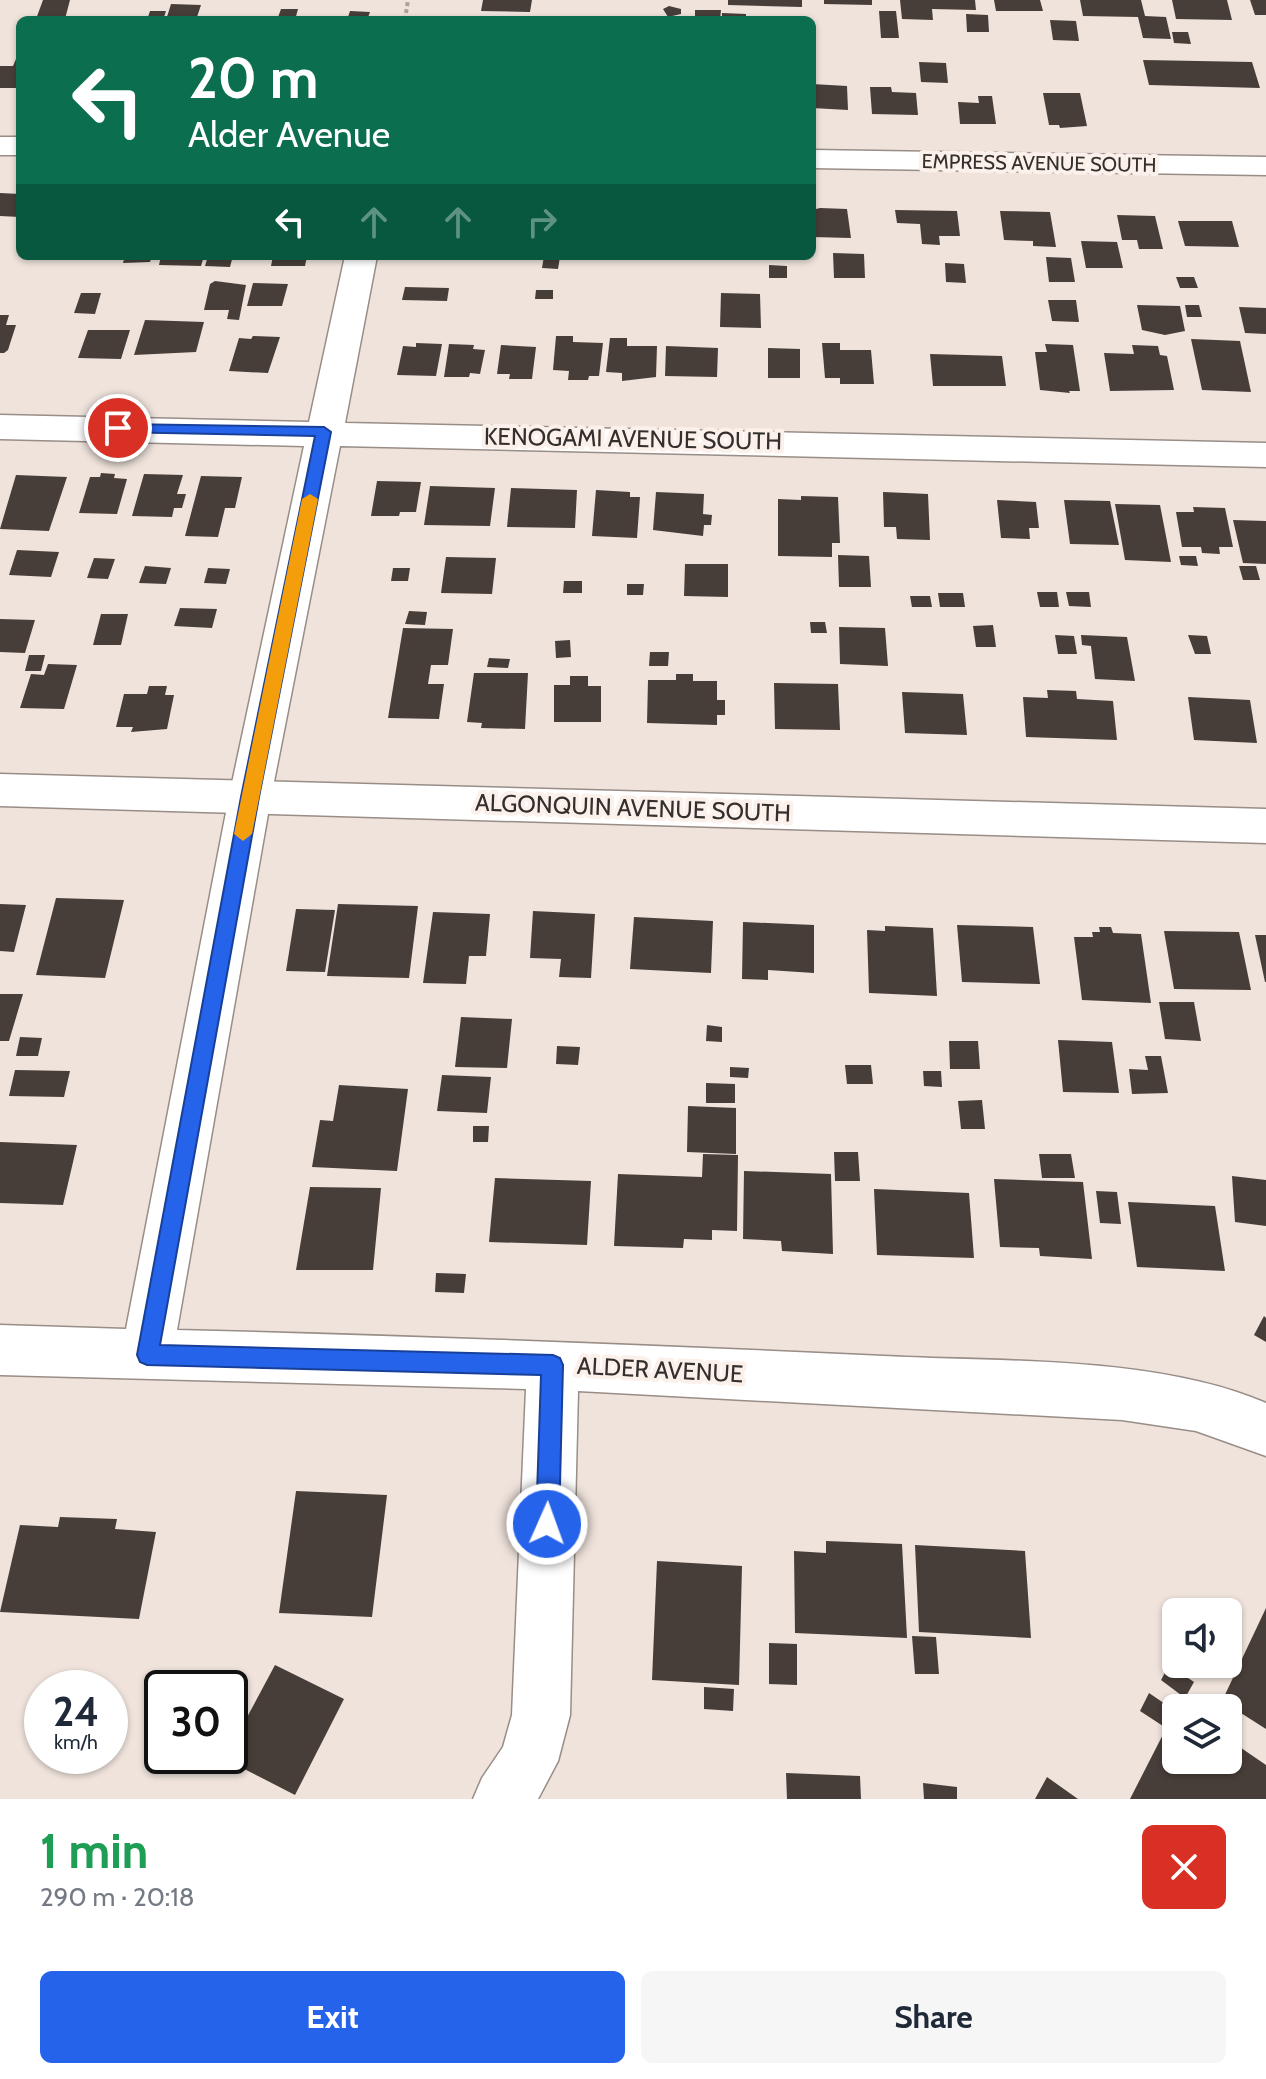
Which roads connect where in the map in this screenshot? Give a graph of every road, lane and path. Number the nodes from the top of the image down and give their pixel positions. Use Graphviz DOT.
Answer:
graph roads {
  1 [pos="816,159"];
  2 [pos="1266,166"];
  3 [pos="360,260"];
  4 [pos="0,427"];
  5 [pos="324,432"];
  6 [pos="1266,455"];
  7 [pos="0,790"];
  8 [pos="250,797"];
  9 [pos="1266,826"];
  10 [pos="0,1350"];
  11 [pos="147,1355"];
  12 [pos="553,1365"];
  13 [pos="1266,1430"];
  14 [pos="503,1799"];
  1 -- 2 [label="street, EMPRESS AVENUE SOUTH"];
  3 -- 5 [label="street"];
  4 -- 5 [label="street, KENOGAMI AVENUE SOUTH"];
  5 -- 6 [label="street, KENOGAMI AVENUE SOUTH"];
  5 -- 8 [label="street"];
  7 -- 8 [label="street, ALGONQUIN AVENUE SOUTH"];
  8 -- 9 [label="street, ALGONQUIN AVENUE SOUTH"];
  8 -- 11 [label="street"];
  10 -- 11 [label="street, ALDER AVENUE"];
  11 -- 12 [label="street, ALDER AVENUE"];
  12 -- 13 [label="street, ALDER AVENUE"];
  12 -- 14 [label="street"];
}
